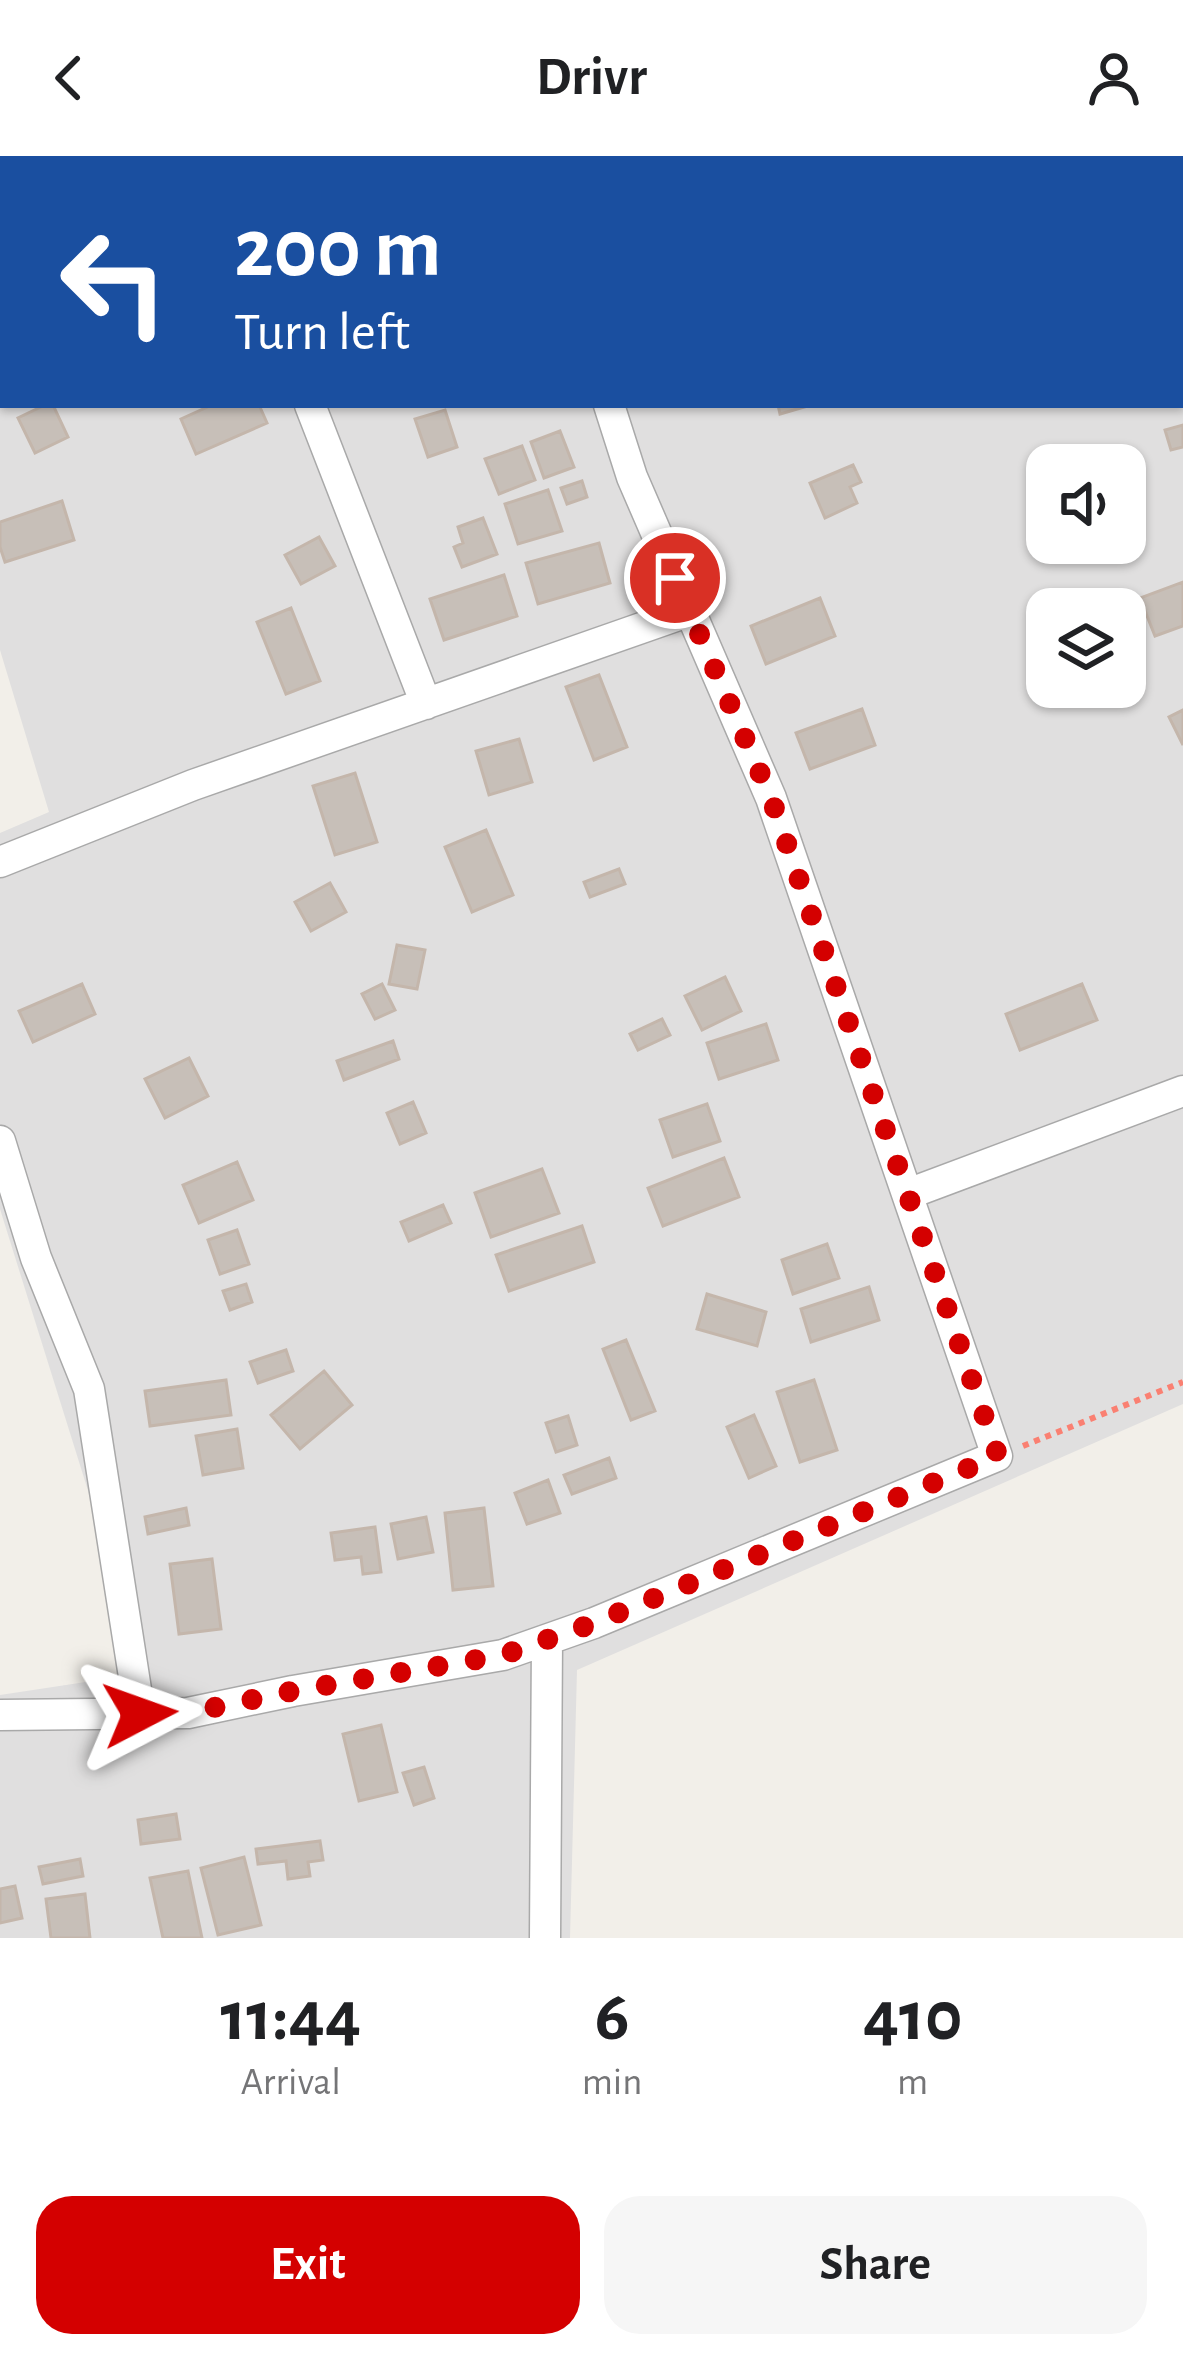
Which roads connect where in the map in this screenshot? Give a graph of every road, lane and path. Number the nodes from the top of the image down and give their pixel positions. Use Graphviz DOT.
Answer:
graph roads {
  1 [pos="311,408"];
  2 [pos="610,408"];
  3 [pos="690,611"];
  4 [pos="426,704"];
  5 [pos="0,862"];
  6 [pos="1183,1090"];
  7 [pos="0,1142"];
  8 [pos="908,1194"];
  9 [pos="1183,1382"];
  10 [pos="998,1456"];
  11 [pos="547,1640"];
  12 [pos="140,1714"];
  13 [pos="0,1715"];
  14 [pos="545,1938"];
  1 -- 4 [label="street"];
  2 -- 3 [label="street"];
  3 -- 4 [label="street"];
  3 -- 8 [label="street"];
  4 -- 5 [label="street"];
  6 -- 8 [label="street"];
  7 -- 12 [label="street"];
  8 -- 10 [label="street"];
  9 -- 10 [label="path"];
  10 -- 11 [label="street"];
  11 -- 12 [label="street"];
  11 -- 14 [label="street"];
  12 -- 13 [label="street"];
}
